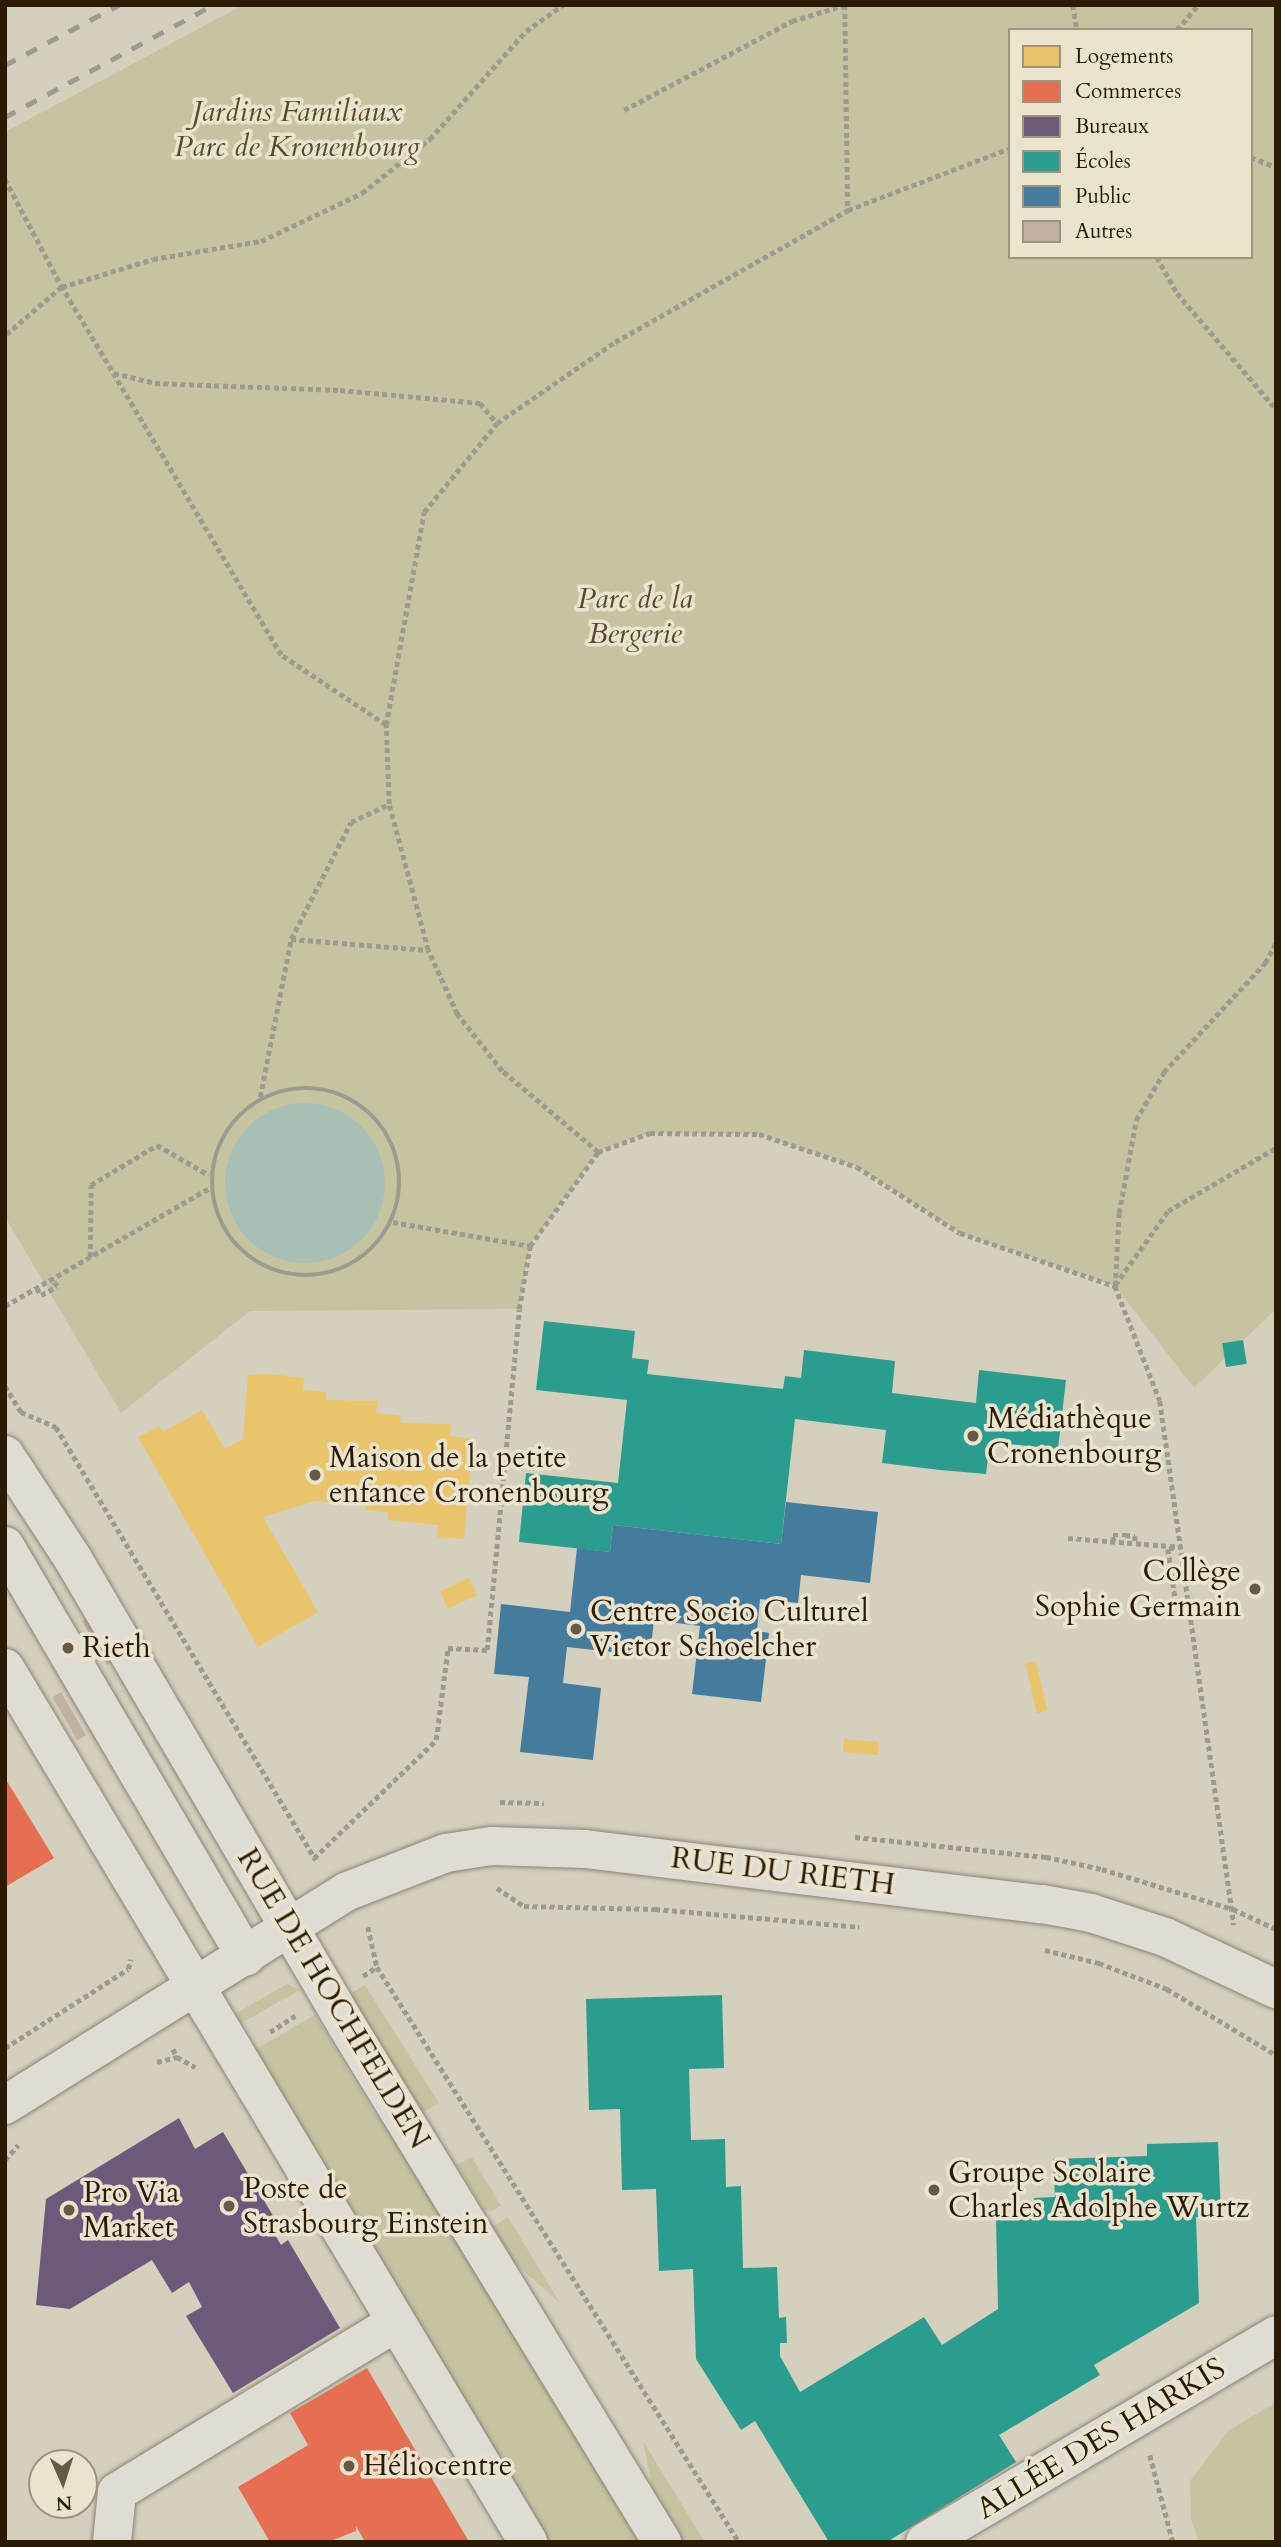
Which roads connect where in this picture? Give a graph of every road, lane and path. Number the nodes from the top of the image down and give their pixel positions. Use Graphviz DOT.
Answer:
graph roads {
  1 [pos="563,5"];
  2 [pos="844,5"];
  3 [pos="1073,5"];
  4 [pos="1198,5"];
  5 [pos="1077,28"];
  6 [pos="1179,28"];
  7 [pos="624,110"];
  8 [pos="1008,149"];
  9 [pos="1253,158"];
  10 [pos="1276,167"];
  11 [pos="5,179"];
  12 [pos="848,210"];
  13 [pos="1158,259"];
  14 [pos="62,287"];
  15 [pos="5,336"];
  16 [pos="114,373"];
  17 [pos="1276,409"];
  18 [pos="497,423"];
  19 [pos="386,725"];
  20 [pos="389,804"];
  21 [pos="291,939"];
  22 [pos="1276,942"];
  23 [pos="428,950"];
  24 [pos="260,1097"];
  25 [pos="1276,1148"];
  26 [pos="598,1152"];
  27 [pos="209,1175"];
  28 [pos="211,1187"];
  29 [pos="393,1222"];
  30 [pos="530,1245"];
  31 [pos="90,1257"];
  32 [pos="52,1279"];
  33 [pos="1115,1286"];
  34 [pos="37,1288"];
  35 [pos="5,1306"];
  36 [pos="5,1386"];
  37 [pos="5,1455"];
  38 [pos="1068,1538"];
  39 [pos="5,1546"];
  40 [pos="1182,1546"];
  41 [pos="1190,1601"];
  42 [pos="5,1668"];
  43 [pos="492,1885"];
  44 [pos="376,1918"];
  45 [pos="292,1928"];
  46 [pos="869,1928"];
  47 [pos="1037,1948"];
  48 [pos="246,1956"];
  49 [pos="1235,1967"];
  50 [pos="128,1969"];
  51 [pos="195,1989"];
  52 [pos="1276,1989"];
  53 [pos="307,2009"];
  54 [pos="260,2038"];
  55 [pos="5,2048"];
  56 [pos="1276,2055"];
  57 [pos="177,2057"];
  58 [pos="203,2071"];
  59 [pos="5,2105"];
  60 [pos="395,2323"];
  61 [pos="1276,2335"];
  62 [pos="1140,2417"];
  63 [pos="112,2542"];
  64 [pos="528,2542"];
  65 [pos="662,2542"];
  66 [pos="739,2542"];
  67 [pos="925,2542"];
  68 [pos="1173,2542"];
  1 -- 14 [label="path"];
  2 -- 7 [label="path"];
  2 -- 12 [label="path"];
  3 -- 5 [label="path"];
  4 -- 6 [label="path"];
  8 -- 12 [label="path"];
  9 -- 10 [label="path"];
  11 -- 14 [label="path"];
  12 -- 18 [label="path"];
  13 -- 17 [label="path"];
  14 -- 15 [label="path"];
  14 -- 16 [label="path"];
  16 -- 18 [label="path"];
  16 -- 19 [label="path"];
  18 -- 19 [label="path"];
  19 -- 20 [label="path"];
  20 -- 21 [label="path"];
  20 -- 23 [label="path"];
  21 -- 23 [label="path"];
  21 -- 24 [label="path"];
  22 -- 33 [label="path"];
  23 -- 26 [label="path"];
  24 -- 27 [label="path"];
  24 -- 29 [label="path"];
  25 -- 33 [label="path"];
  26 -- 30 [label="path"];
  26 -- 33 [label="path"];
  27 -- 28 [label="path"];
  27 -- 31 [label="path"];
  28 -- 29 [label="path"];
  28 -- 31 [label="path"];
  29 -- 30 [label="path"];
  30 -- 36 [label="path"];
  31 -- 32 [label="path"];
  32 -- 34 [label="path"];
  32 -- 34 [label="path"];
  33 -- 40 [label="path"];
  34 -- 35 [label="path"];
  37 -- 45 [label="street, RUE DE HOCHFELDEN"];
  38 -- 40 [label="path"];
  39 -- 48 [label="street"];
  40 -- 41 [label="path"];
  40 -- 41 [label="path"];
  41 -- 49 [label="path"];
  42 -- 51 [label="street"];
  43 -- 46 [label="path"];
  44 -- 66 [label="path"];
  45 -- 48 [label="street, RUE DU RIETH"];
  45 -- 49 [label="street, RUE DU RIETH"];
  45 -- 65 [label="street, RUE DE HOCHFELDEN"];
  47 -- 56 [label="path"];
  48 -- 51 [label="street, RUE DU RIETH"];
  49 -- 52 [label="street, RUE DU RIETH"];
  50 -- 55 [label="path"];
  51 -- 59 [label="street, RUE DU RIETH"];
  51 -- 60 [label="street"];
  53 -- 54 [label="path"];
  57 -- 58 [label="path"];
  60 -- 63 [label="street"];
  60 -- 64 [label="street"];
  61 -- 62 [label="street, ALLÉE DES HARKIS"];
  62 -- 67 [label="street, ALLÉE DES HARKIS"];
  62 -- 68 [label="path"];
}
